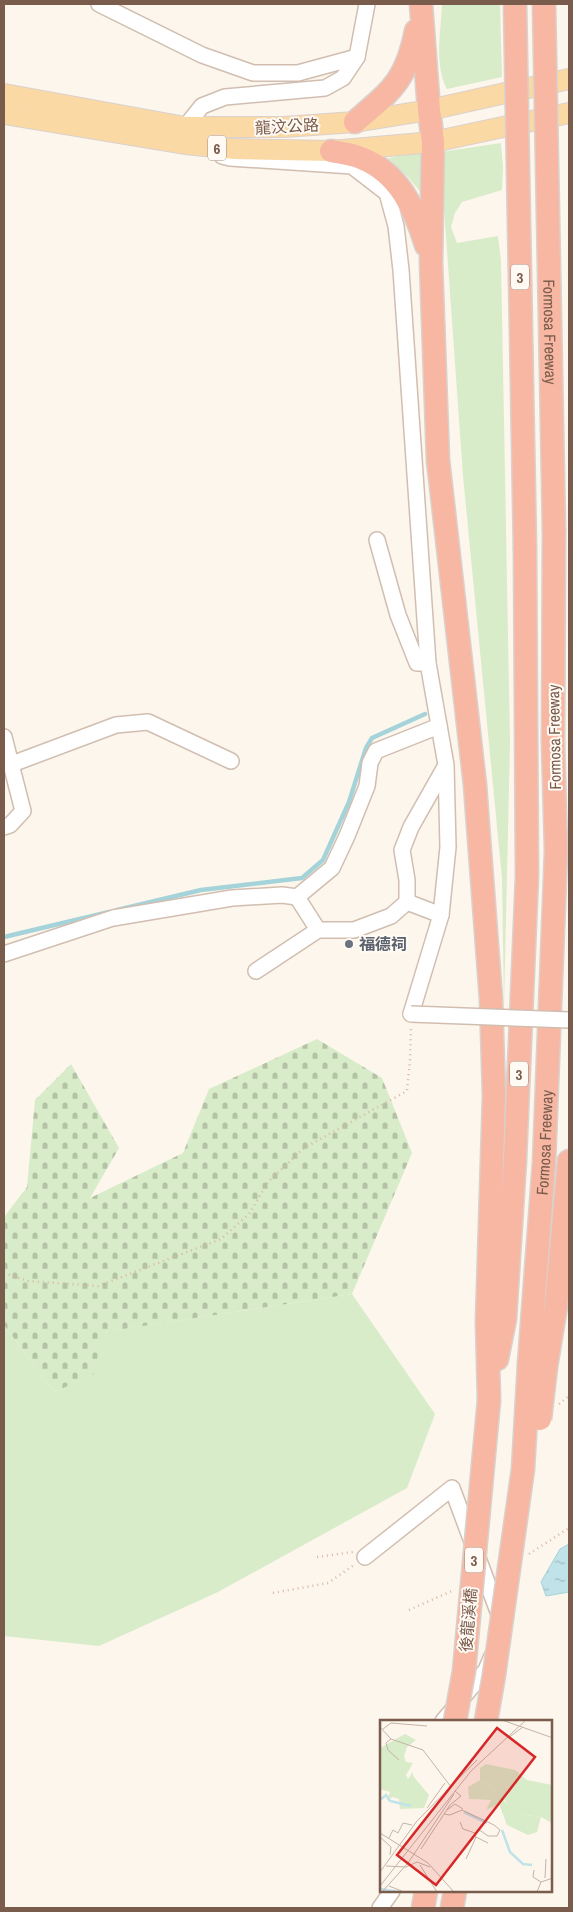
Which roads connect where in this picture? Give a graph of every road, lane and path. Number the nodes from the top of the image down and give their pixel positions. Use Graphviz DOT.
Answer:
graph roads {
  1 [pos="99,4"];
  2 [pos="366,4"];
  3 [pos="515,4"];
  4 [pos="544,4"];
  5 [pos="421,6"];
  6 [pos="357,58"];
  7 [pos="569,79"];
  8 [pos="4,94"];
  9 [pos="24,98"];
  10 [pos="429,110"];
  11 [pos="569,113"];
  12 [pos="11,116"];
  13 [pos="355,122"];
  14 [pos="185,136"];
  15 [pos="433,142"];
  16 [pos="331,151"];
  17 [pos="431,263"];
  18 [pos="377,540"];
  19 [pos="428,663"];
  20 [pos="439,726"];
  21 [pos="4,737"];
  22 [pos="232,761"];
  23 [pos="12,764"];
  24 [pos="446,765"];
  25 [pos="4,827"];
  26 [pos="297,896"];
  27 [pos="406,902"];
  28 [pos="441,915"];
  29 [pos="318,930"];
  30 [pos="4,954"];
  31 [pos="256,971"];
  32 [pos="411,1014"];
  33 [pos="569,1020"];
  34 [pos="569,1161"];
  35 [pos="4,1273"];
  36 [pos="538,1365"];
  37 [pos="490,1400"];
  38 [pos="317,1557"];
  39 [pos="365,1557"];
  40 [pos="273,1593"];
  41 [pos="445,1720"];
  42 [pos="455,1720"];
  43 [pos="486,1720"];
  44 [pos="391,1892"];
  45 [pos="426,1892"];
  46 [pos="455,1892"];
  47 [pos="380,1908"];
  48 [pos="423,1908"];
  49 [pos="452,1908"];
  1 -- 6 [label="street"];
  2 -- 6 [label="street"];
  3 -- 37 [label="highway, Formosa Freeway / 3, bridge"];
  4 -- 36 [label="highway, Formosa Freeway / 3, bridge"];
  5 -- 10 [label="highway"];
  5 -- 13 [label="highway"];
  6 -- 14 [label="street"];
  7 -- 10 [label="main road, 龍汶公路 / 6"];
  8 -- 9 [label="main road, 龍汶公路 / 6"];
  9 -- 12 [label="main road"];
  9 -- 14 [label="main road, 龍汶公路 / 6"];
  10 -- 13 [label="main road, 龍汶公路 / 6"];
  10 -- 15 [label="highway"];
  11 -- 15 [label="main road, 龍汶公路 / 6"];
  12 -- 14 [label="main road, 龍汶公路 / 6"];
  13 -- 14 [label="main road, 龍汶公路 / 6"];
  14 -- 16 [label="main road, 龍汶公路 / 6"];
  14 -- 19 [label="street"];
  15 -- 16 [label="main road, 龍汶公路 / 6"];
  15 -- 17 [label="highway"];
  16 -- 17 [label="highway"];
  17 -- 37 [label="highway"];
  18 -- 19 [label="street"];
  19 -- 20 [label="street"];
  20 -- 24 [label="street"];
  20 -- 26 [label="street"];
  21 -- 23 [label="street"];
  22 -- 23 [label="street"];
  23 -- 25 [label="street"];
  24 -- 27 [label="street"];
  24 -- 28 [label="street"];
  26 -- 29 [label="street"];
  26 -- 30 [label="street"];
  27 -- 28 [label="street"];
  27 -- 29 [label="street"];
  28 -- 32 [label="street"];
  29 -- 31 [label="street"];
  32 -- 33 [label="street, bridge"];
  32 -- 35 [label="path"];
  34 -- 36 [label="highway"];
  36 -- 43 [label="highway, 後龍溪橋, bridge"];
  37 -- 42 [label="highway, 後龍溪橋 / 3, bridge"];
  38 -- 39 [label="path"];
  39 -- 40 [label="path"];
  39 -- 41 [label="street"];
  44 -- 47 [label="street"];
  45 -- 48 [label="highway"];
  46 -- 49 [label="highway"];
}
